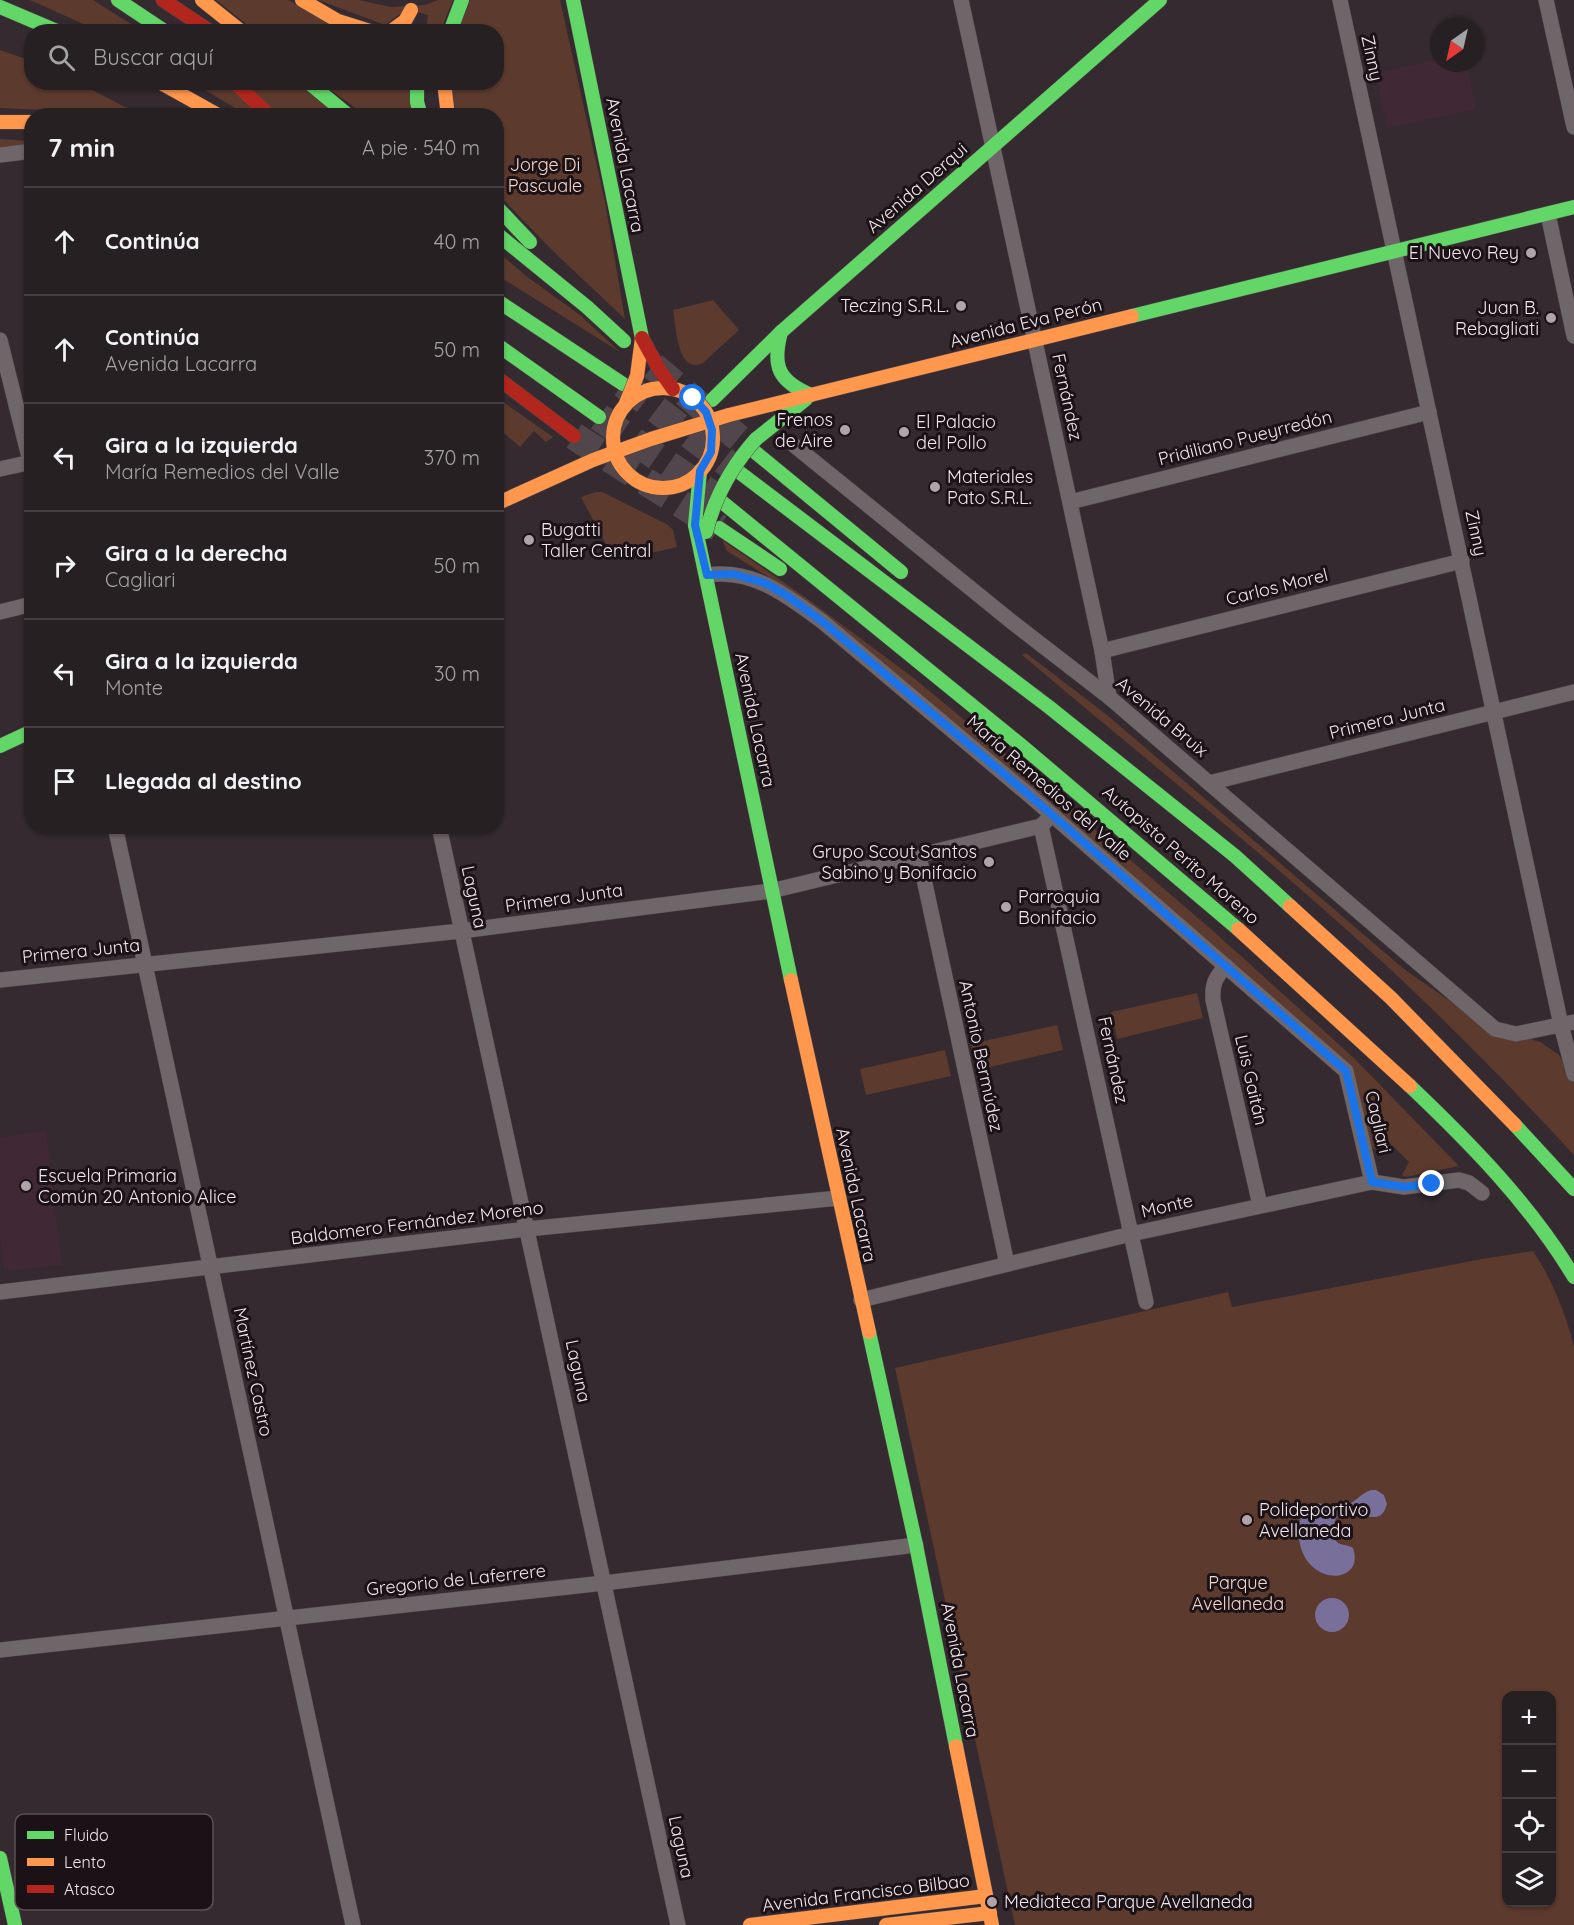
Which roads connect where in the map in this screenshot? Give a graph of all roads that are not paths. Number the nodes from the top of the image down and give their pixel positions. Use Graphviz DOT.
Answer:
graph roads {
  1 [pos="118,0"];
  2 [pos="163,0"];
  3 [pos="202,0"];
  4 [pos="302,0"];
  5 [pos="462,0"];
  6 [pos="573,0"];
  7 [pos="961,0"];
  8 [pos="1160,0"];
  9 [pos="1340,0"];
  10 [pos="1546,0"];
  11 [pos="0,7"];
  12 [pos="417,18"];
  13 [pos="39,24"];
  14 [pos="154,24"];
  15 [pos="200,24"];
  16 [pos="232,24"];
  17 [pos="348,24"];
  18 [pos="401,24"];
  19 [pos="453,24"];
  20 [pos="174,90"];
  21 [pos="242,90"];
  22 [pos="318,90"];
  23 [pos="417,90"];
  24 [pos="445,90"];
  25 [pos="208,108"];
  26 [pos="262,108"];
  27 [pos="340,108"];
  28 [pos="419,108"];
  29 [pos="447,108"];
  30 [pos="0,122"];
  31 [pos="24,122"];
  32 [pos="1574,127"];
  33 [pos="993,145"];
  34 [pos="24,152"];
  35 [pos="0,155"];
  36 [pos="1574,207"];
  37 [pos="1548,214"];
  38 [pos="504,215"];
  39 [pos="504,240"];
  40 [pos="1394,251"];
  41 [pos="504,305"];
  42 [pos="587,307"];
  43 [pos="781,332"];
  44 [pos="1574,336"];
  45 [pos="642,338"];
  46 [pos="1035,339"];
  47 [pos="0,340"];
  48 [pos="624,341"];
  49 [pos="504,350"];
  50 [pos="504,383"];
  51 [pos="623,384"];
  52 [pos="673,388"];
  53 [pos="811,394"];
  54 [pos="626,403"];
  55 [pos="708,410"];
  56 [pos="1429,412"];
  57 [pos="598,417"];
  58 [pos="574,436"];
  59 [pos="24,437"];
  60 [pos="756,446"];
  61 [pos="795,446"];
  62 [pos="615,452"];
  63 [pos="24,466"];
  64 [pos="0,469"];
  65 [pos="700,471"];
  66 [pos="739,472"];
  67 [pos="504,500"];
  68 [pos="722,502"];
  69 [pos="1070,502"];
  70 [pos="707,528"];
  71 [pos="1462,561"];
  72 [pos="707,575"];
  73 [pos="912,582"];
  74 [pos="24,606"];
  75 [pos="938,606"];
  76 [pos="0,612"];
  77 [pos="905,650"];
  78 [pos="1102,651"];
  79 [pos="1574,692"];
  80 [pos="1109,697"];
  81 [pos="1049,706"];
  82 [pos="1494,713"];
  83 [pos="24,735"];
  84 [pos="0,746"];
  85 [pos="1209,783"];
  86 [pos="1046,821"];
  87 [pos="117,834"];
  88 [pos="441,834"];
  89 [pos="919,856"];
  90 [pos="771,891"];
  91 [pos="461,931"];
  92 [pos="145,964"];
  93 [pos="1226,966"];
  94 [pos="0,980"];
  95 [pos="1568,1023"];
  96 [pos="1346,1071"];
  97 [pos="1574,1074"];
  98 [pos="1372,1182"];
  99 [pos="1574,1189"];
  100 [pos="1482,1193"];
  101 [pos="839,1198"];
  102 [pos="1260,1205"];
  103 [pos="527,1229"];
  104 [pos="1131,1234"];
  105 [pos="1007,1264"];
  106 [pos="211,1268"];
  107 [pos="1574,1277"];
  108 [pos="0,1292"];
  109 [pos="861,1300"];
  110 [pos="1146,1302"];
  111 [pos="916,1545"];
  112 [pos="604,1583"];
  113 [pos="288,1618"];
  114 [pos="0,1650"];
  115 [pos="0,1858"];
  116 [pos="986,1896"];
  117 [pos="991,1919"];
  118 [pos="15,1925"];
  119 [pos="353,1925"];
  120 [pos="678,1925"];
  121 [pos="750,1925"];
  122 [pos="886,1925"];
  1 -- 14 [label="main road"];
  2 -- 15 [label="main road"];
  3 -- 16 [label="main road"];
  4 -- 17 [label="main road"];
  5 -- 19 [label="main road"];
  6 -- 45 [label="main road, Avenida Lacarra"];
  7 -- 33 [label="street, Fernández"];
  8 -- 33 [label="main road, Avenida Derqui"];
  9 -- 40 [label="street, Zinny"];
  10 -- 32 [label="street"];
  11 -- 13 [label="main road"];
  12 -- 18 [label="main road"];
  20 -- 25 [label="main road"];
  21 -- 26 [label="main road"];
  22 -- 27 [label="main road"];
  23 -- 28 [label="main road"];
  24 -- 29 [label="main road"];
  30 -- 31 [label="main road"];
  33 -- 43 [label="main road, Avenida Derqui"];
  33 -- 46 [label="street, Fernández"];
  34 -- 35 [label="street"];
  36 -- 37 [label="main road, Avenida Eva Perón"];
  37 -- 40 [label="main road, Avenida Eva Perón"];
  37 -- 44 [label="street"];
  38 -- 42 [label="main road"];
  39 -- 42 [label="main road"];
  40 -- 46 [label="main road, Avenida Eva Perón"];
  40 -- 56 [label="street, Zinny"];
  41 -- 51 [label="main road"];
  42 -- 48 [label="main road"];
  43 -- 53 [label="main road"];
  43 -- 55 [label="main road, Avenida Derqui"];
  45 -- 52 [label="main road, Avenida Lacarra, bridge"];
  45 -- 54 [label="main road, Avenida Lacarra, bridge"];
  46 -- 53 [label="main road, Avenida Eva Perón"];
  46 -- 69 [label="street, Fernández"];
  47 -- 59 [label="street"];
  49 -- 57 [label="main road"];
  50 -- 58 [label="main road"];
  52 -- 54 [label="main road, bridge"];
  52 -- 55 [label="main road, bridge"];
  53 -- 55 [label="main road, Avenida Eva Perón, bridge"];
  53 -- 60 [label="main road"];
  54 -- 62 [label="main road, Avenida Lacarra, bridge"];
  55 -- 62 [label="main road, Avenida Eva Perón, bridge"];
  55 -- 65 [label="main road, bridge"];
  56 -- 69 [label="street, Pridiliano Pueyrredón"];
  56 -- 71 [label="street, Zinny"];
  60 -- 70 [label="main road, bridge"];
  60 -- 73 [label="main road"];
  61 -- 80 [label="street, Avenida Bruix"];
  62 -- 65 [label="main road, bridge"];
  62 -- 67 [label="main road, Avenida Eva Perón, bridge"];
  63 -- 64 [label="street"];
  65 -- 70 [label="main road, bridge"];
  66 -- 81 [label="main road, Autopista Perito Moreno"];
  68 -- 77 [label="main road, Autopista Perito Moreno"];
  69 -- 78 [label="street, Fernández"];
  70 -- 72 [label="main road, Avenida Lacarra"];
  70 -- 77 [label="main road"];
  71 -- 78 [label="street, Carlos Morel"];
  71 -- 82 [label="street, Zinny"];
  72 -- 86 [label="street, María Remedios del Valle"];
  72 -- 90 [label="main road, Avenida Lacarra"];
  74 -- 76 [label="street"];
  75 -- 81 [label="main road"];
  77 -- 107 [label="main road, Autopista Perito Moreno"];
  78 -- 80 [label="street, Fernández"];
  79 -- 82 [label="street, Primera Junta"];
  80 -- 85 [label="street, Avenida Bruix"];
  81 -- 99 [label="main road, Autopista Perito Moreno"];
  82 -- 85 [label="street, Primera Junta"];
  82 -- 95 [label="street, Zinny"];
  83 -- 84 [label="main road"];
  85 -- 95 [label="street, Avenida Bruix"];
  86 -- 89 [label="street, Primera Junta"];
  86 -- 93 [label="street, María Remedios del Valle"];
  86 -- 104 [label="street, Fernández"];
  87 -- 92 [label="street, Martínez Castro"];
  88 -- 91 [label="street, Laguna"];
  89 -- 90 [label="street, Primera Junta"];
  89 -- 105 [label="street, Antonio Bermúdez"];
  90 -- 91 [label="street, Primera Junta"];
  90 -- 101 [label="main road, Avenida Lacarra"];
  91 -- 92 [label="street, Primera Junta"];
  91 -- 103 [label="street, Laguna"];
  92 -- 94 [label="street, Primera Junta"];
  92 -- 106 [label="street, Martínez Castro"];
  93 -- 96 [label="street, María Remedios del Valle"];
  93 -- 102 [label="street, Luis Gaitán"];
  95 -- 97 [label="street, Zinny"];
  96 -- 98 [label="street, Cagliari"];
  98 -- 100 [label="street, Monte"];
  98 -- 102 [label="street, Monte"];
  101 -- 103 [label="street, Baldomero Fernández Moreno"];
  101 -- 109 [label="main road, Avenida Lacarra"];
  102 -- 104 [label="street, Monte"];
  103 -- 106 [label="street, Baldomero Fernández Moreno"];
  103 -- 112 [label="street, Laguna"];
  104 -- 105 [label="street, Monte"];
  104 -- 110 [label="street, Fernández"];
  105 -- 109 [label="street, Monte"];
  106 -- 108 [label="street, Baldomero Fernández Moreno"];
  106 -- 113 [label="street, Martínez Castro"];
  109 -- 111 [label="main road, Avenida Lacarra"];
  111 -- 112 [label="street, Gregorio de Laferrere"];
  111 -- 116 [label="main road, Avenida Lacarra"];
  112 -- 113 [label="street, Gregorio de Laferrere"];
  112 -- 120 [label="street, Laguna"];
  113 -- 114 [label="street, Gregorio de Laferrere"];
  113 -- 119 [label="street, Martínez Castro"];
  115 -- 118 [label="main road"];
  116 -- 117 [label="main road, Avenida Lacarra"];
  116 -- 121 [label="main road, Avenida Francisco Bilbao"];
  117 -- 122 [label="main road, Avenida Francisco Bilbao"];
}
